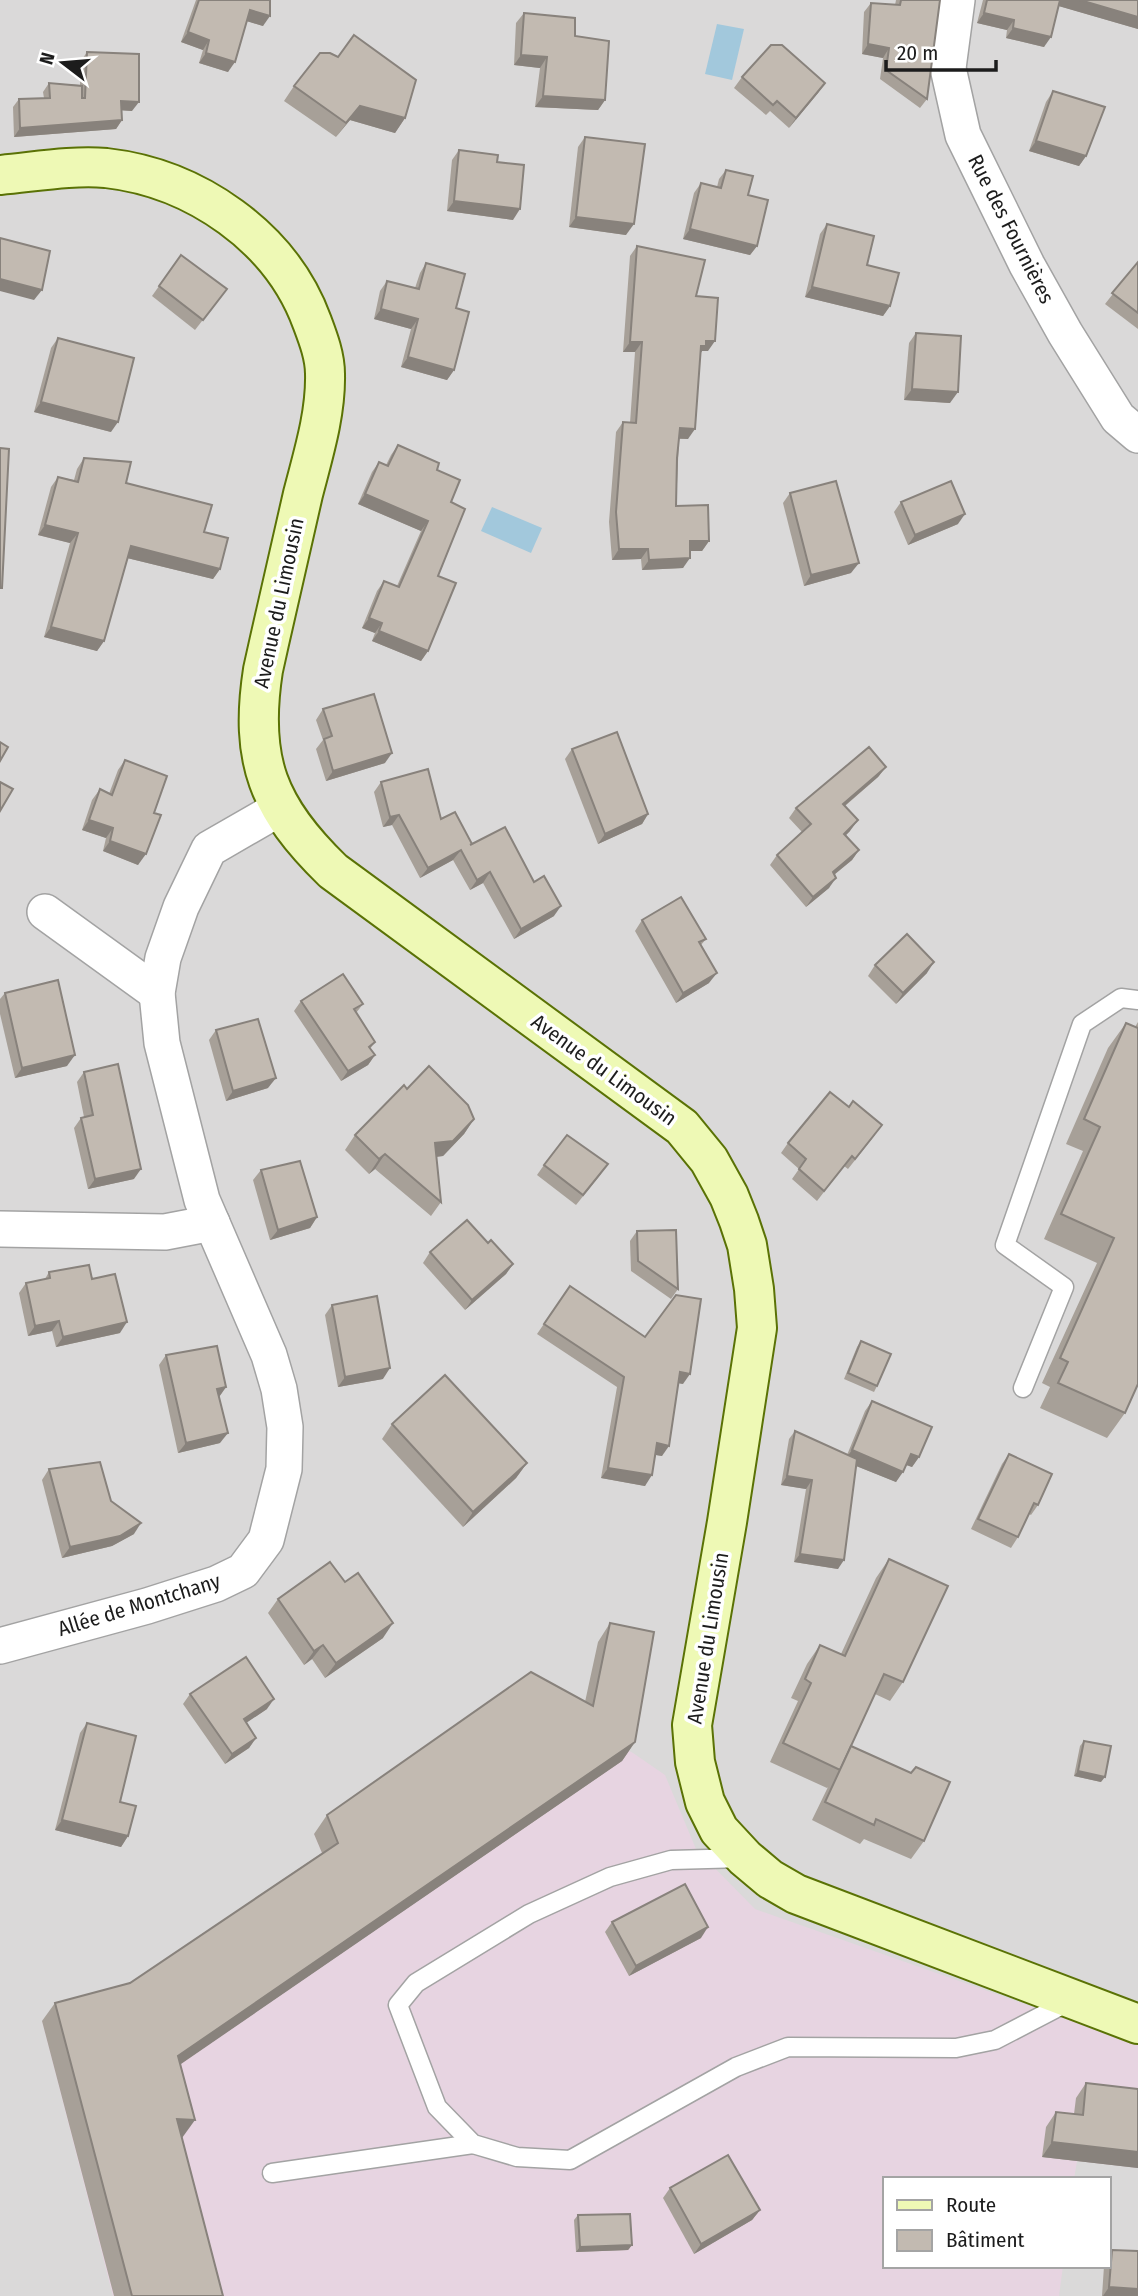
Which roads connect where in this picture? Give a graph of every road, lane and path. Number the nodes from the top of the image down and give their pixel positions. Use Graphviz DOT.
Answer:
graph roads {
  1 [pos="957,0"];
  2 [pos="0,175"];
  3 [pos="1138,435"];
  4 [pos="280,808"];
  5 [pos="44,912"];
  6 [pos="157,993"];
  7 [pos="1138,1000"];
  8 [pos="212,1223"];
  9 [pos="0,1229"];
  10 [pos="1023,1388"];
  11 [pos="0,1646"];
  12 [pos="746,1858"];
  13 [pos="1073,1999"];
  14 [pos="1138,2024"];
  15 [pos="472,2144"];
  16 [pos="272,2173"];
  1 -- 3 [label="street, Rue des Fournières"];
  2 -- 4 [label="main road, Avenue du Limousin"];
  4 -- 6 [label="street, Allée de Montchany"];
  4 -- 12 [label="main road, Avenue du Limousin"];
  5 -- 6 [label="street"];
  6 -- 8 [label="street, Allée de Montchany"];
  7 -- 10 [label="lane"];
  8 -- 9 [label="street"];
  8 -- 11 [label="street, Allée de Montchany"];
  12 -- 13 [label="main road, Avenue du Limousin"];
  12 -- 15 [label="lane"];
  13 -- 14 [label="main road, Avenue du Limousin"];
  13 -- 15 [label="lane"];
  15 -- 16 [label="lane"];
}
